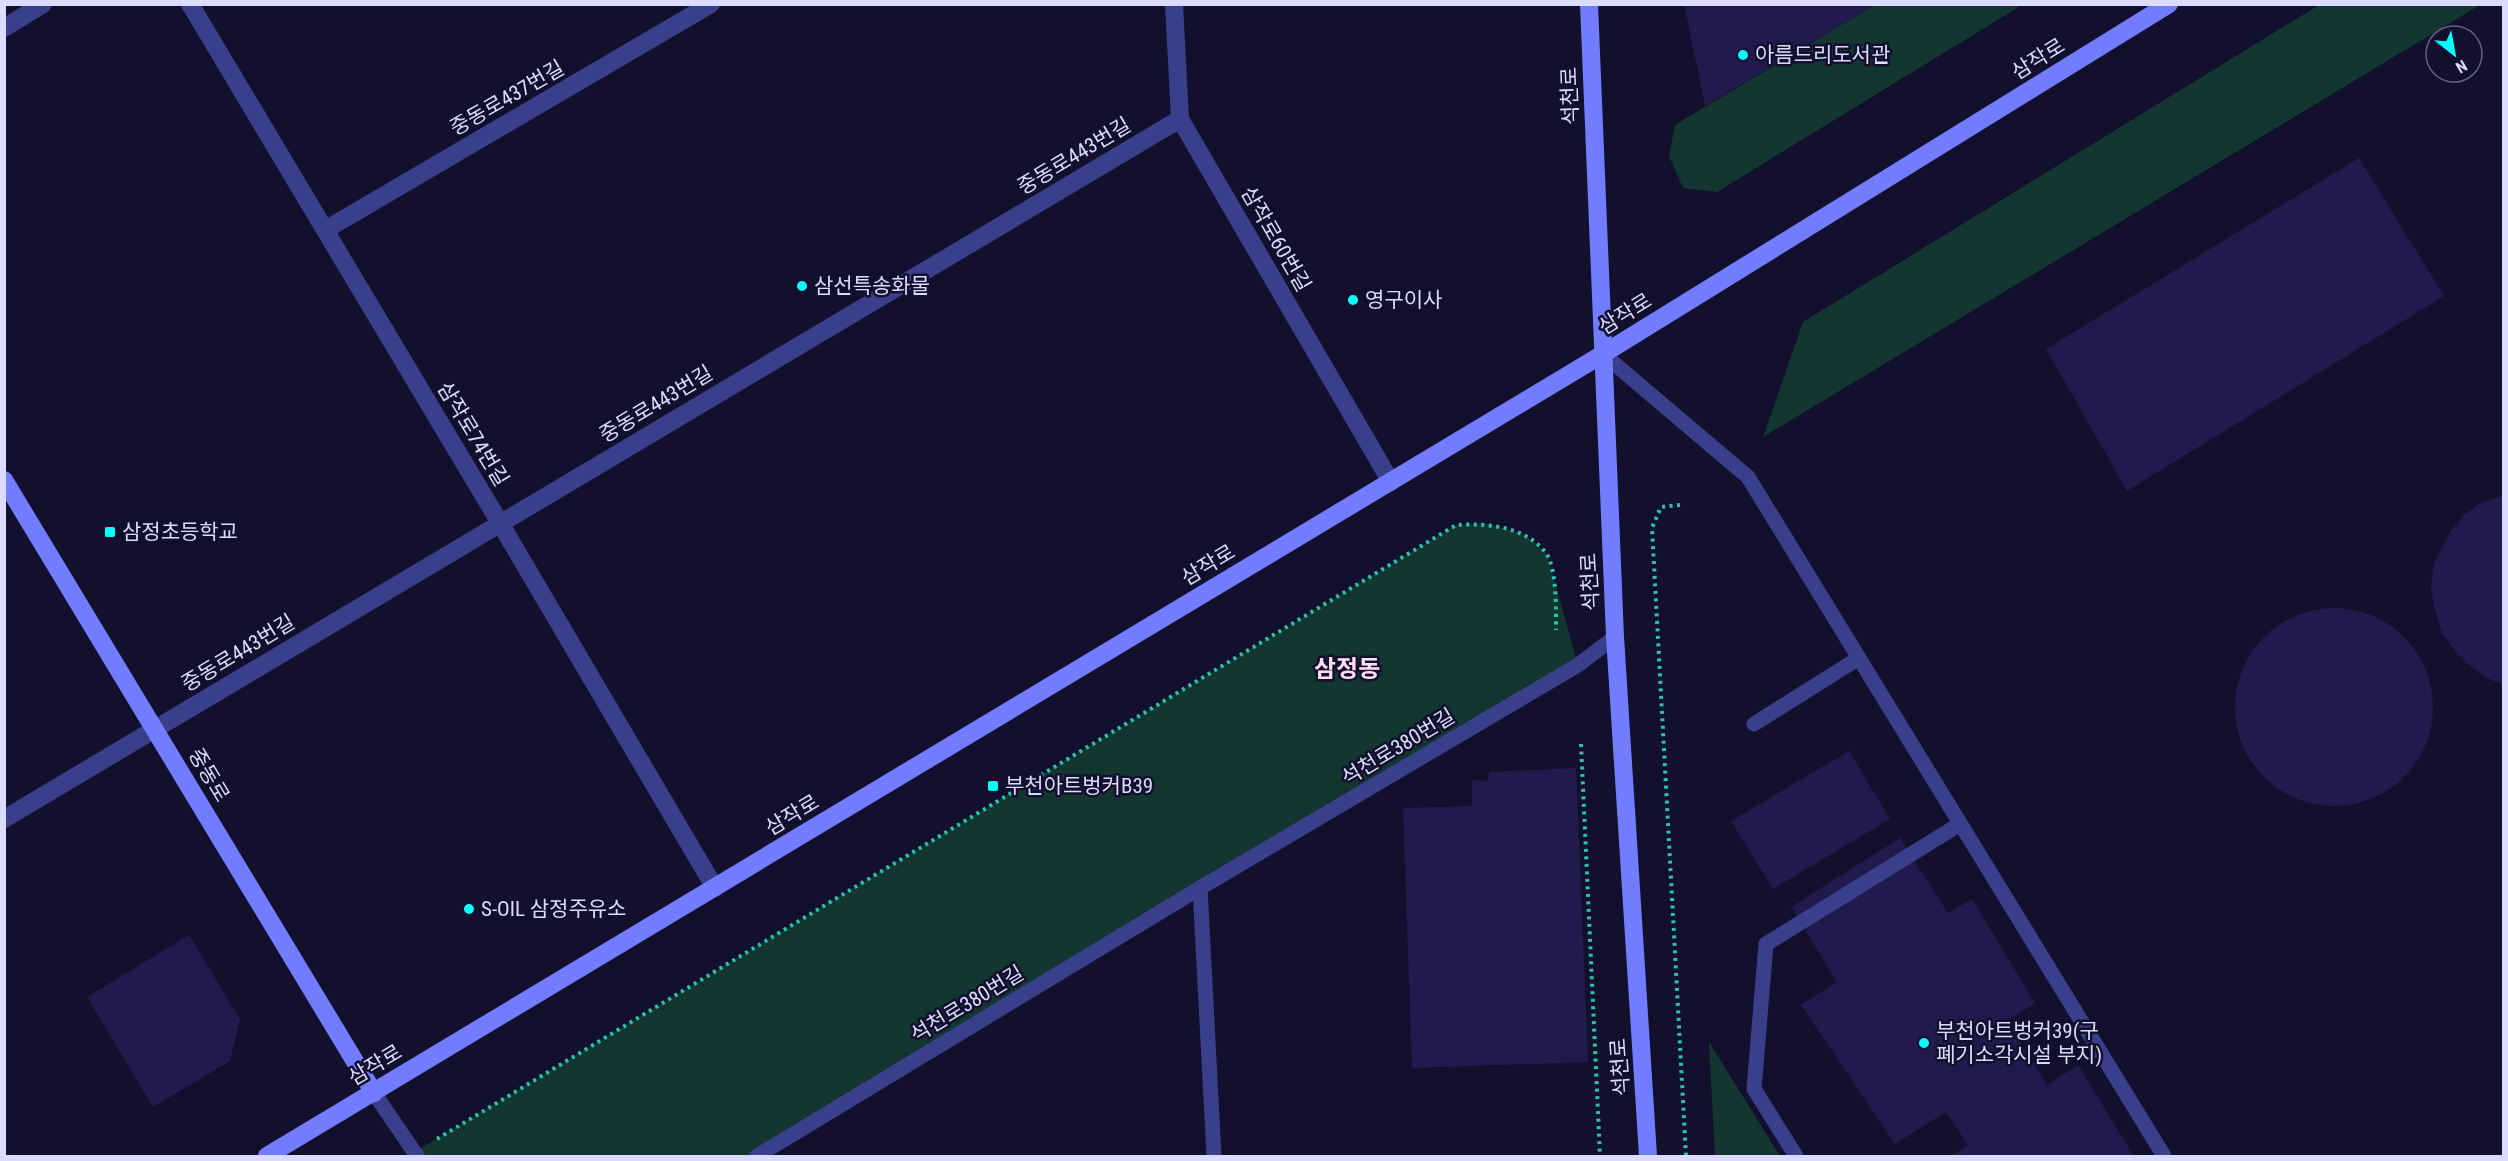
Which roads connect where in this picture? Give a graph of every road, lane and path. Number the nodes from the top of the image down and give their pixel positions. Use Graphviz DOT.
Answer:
graph roads {
  1 [pos="43,4"];
  2 [pos="190,4"];
  3 [pos="711,4"];
  4 [pos="1174,4"];
  5 [pos="1589,4"];
  6 [pos="2169,4"];
  7 [pos="4,28"];
  8 [pos="1180,119"];
  9 [pos="325,230"];
  10 [pos="1603,354"];
  11 [pos="4,480"];
  12 [pos="1391,482"];
  13 [pos="1680,505"];
  14 [pos="500,523"];
  15 [pos="1556,630"];
  16 [pos="1615,637"];
  17 [pos="1859,657"];
  18 [pos="1754,724"];
  19 [pos="154,728"];
  20 [pos="1581,744"];
  21 [pos="4,819"];
  22 [pos="1960,824"];
  23 [pos="715,888"];
  24 [pos="1200,888"];
  25 [pos="374,1093"];
  26 [pos="416,1155"];
  27 [pos="267,1156"];
  28 [pos="757,1156"];
  29 [pos="1214,1156"];
  30 [pos="1600,1156"];
  31 [pos="1648,1156"];
  32 [pos="1686,1156"];
  33 [pos="1796,1156"];
  34 [pos="2164,1156"];
  1 -- 7 [label="street"];
  2 -- 9 [label="street, 삼작로74번길"];
  3 -- 9 [label="street, 중동로437번길"];
  4 -- 8 [label="street, 삼작로60번길"];
  5 -- 10 [label="street, 석천로"];
  6 -- 10 [label="street, 삼작로"];
  8 -- 12 [label="street, 삼작로60번길"];
  8 -- 14 [label="street, 중동로443번길"];
  9 -- 14 [label="street, 삼작로74번길"];
  10 -- 12 [label="street, 삼작로"];
  10 -- 16 [label="street, 석천로"];
  10 -- 17 [label="lane"];
  11 -- 19 [label="street, 중동로"];
  12 -- 23 [label="street, 삼작로"];
  13 -- 32 [label="path"];
  14 -- 19 [label="street, 중동로443번길"];
  14 -- 23 [label="street, 삼작로74번길"];
  15 -- 26 [label="path"];
  16 -- 24 [label="lane, 석천로380번길"];
  16 -- 31 [label="street, 석천로"];
  17 -- 18 [label="lane"];
  17 -- 22 [label="lane"];
  19 -- 21 [label="street, 중동로443번길"];
  19 -- 25 [label="street, 중동로"];
  20 -- 30 [label="path"];
  22 -- 33 [label="lane"];
  22 -- 34 [label="lane"];
  23 -- 25 [label="street, 삼작로"];
  24 -- 28 [label="lane, 석천로380번길"];
  24 -- 29 [label="lane"];
  25 -- 26 [label="lane"];
  25 -- 27 [label="street, 삼작로"];
}
